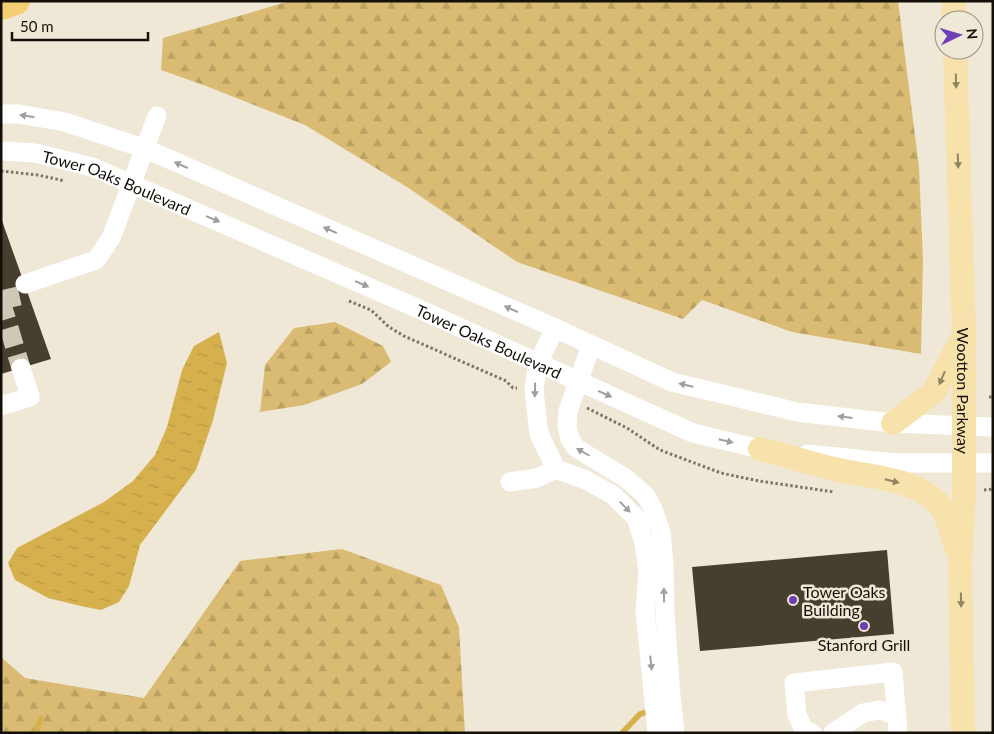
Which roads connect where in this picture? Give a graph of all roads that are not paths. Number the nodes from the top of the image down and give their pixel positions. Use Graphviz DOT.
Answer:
graph roads {
  1 [pos="16,1"];
  2 [pos="1,6"];
  3 [pos="955,60"];
  4 [pos="1,114"];
  5 [pos="157,116"];
  6 [pos="146,149"];
  7 [pos="1,151"];
  8 [pos="132,184"];
  9 [pos="26,289"];
  10 [pos="555,328"];
  11 [pos="964,334"];
  12 [pos="592,345"];
  13 [pos="538,363"];
  14 [pos="21,368"];
  15 [pos="578,382"];
  16 [pos="1,406"];
  17 [pos="893,423"];
  18 [pos="964,426"];
  19 [pos="993,426"];
  20 [pos="760,449"];
  21 [pos="993,463"];
  22 [pos="964,464"];
  23 [pos="556,469"];
  24 [pos="510,482"];
  25 [pos="960,562"];
  26 [pos="662,697"];
  27 [pos="897,724"];
  28 [pos="657,733"];
  29 [pos="675,733"];
  30 [pos="812,733"];
  31 [pos="832,733"];
  32 [pos="964,733"];
  1 -- 2 [label="highway"];
  3 -- 11 [label="main road, Wootton Parkway, one-way"];
  6 -- 4 [label="street, one-way"];
  5 -- 6 [label="street"];
  6 -- 8 [label="street"];
  10 -- 6 [label="street, one-way"];
  7 -- 8 [label="street, Tower Oaks Boulevard"];
  8 -- 9 [label="street"];
  8 -- 13 [label="street, Tower Oaks Boulevard, one-way"];
  10 -- 12 [label="street"];
  10 -- 13 [label="street"];
  11 -- 17 [label="main road, one-way"];
  11 -- 18 [label="main road, Wootton Parkway"];
  12 -- 15 [label="street"];
  17 -- 12 [label="street, one-way"];
  13 -- 15 [label="street, Tower Oaks Boulevard"];
  13 -- 23 [label="street, one-way"];
  14 -- 16 [label="street"];
  15 -- 20 [label="street, Tower Oaks Boulevard, one-way"];
  26 -- 15 [label="street, one-way"];
  17 -- 18 [label="street"];
  18 -- 19 [label="street"];
  18 -- 22 [label="main road, Wootton Parkway"];
  20 -- 22 [label="street, Tower Oaks Boulevard"];
  20 -- 25 [label="main road, one-way"];
  21 -- 22 [label="street, Tower Oaks Boulevard"];
  22 -- 25 [label="main road, Wootton Parkway"];
  23 -- 24 [label="street"];
  23 -- 26 [label="street, one-way"];
  25 -- 32 [label="main road, Wootton Parkway, one-way"];
  26 -- 28 [label="street"];
  26 -- 29 [label="street"];
  27 -- 30 [label="street"];
  27 -- 31 [label="street"];
}
